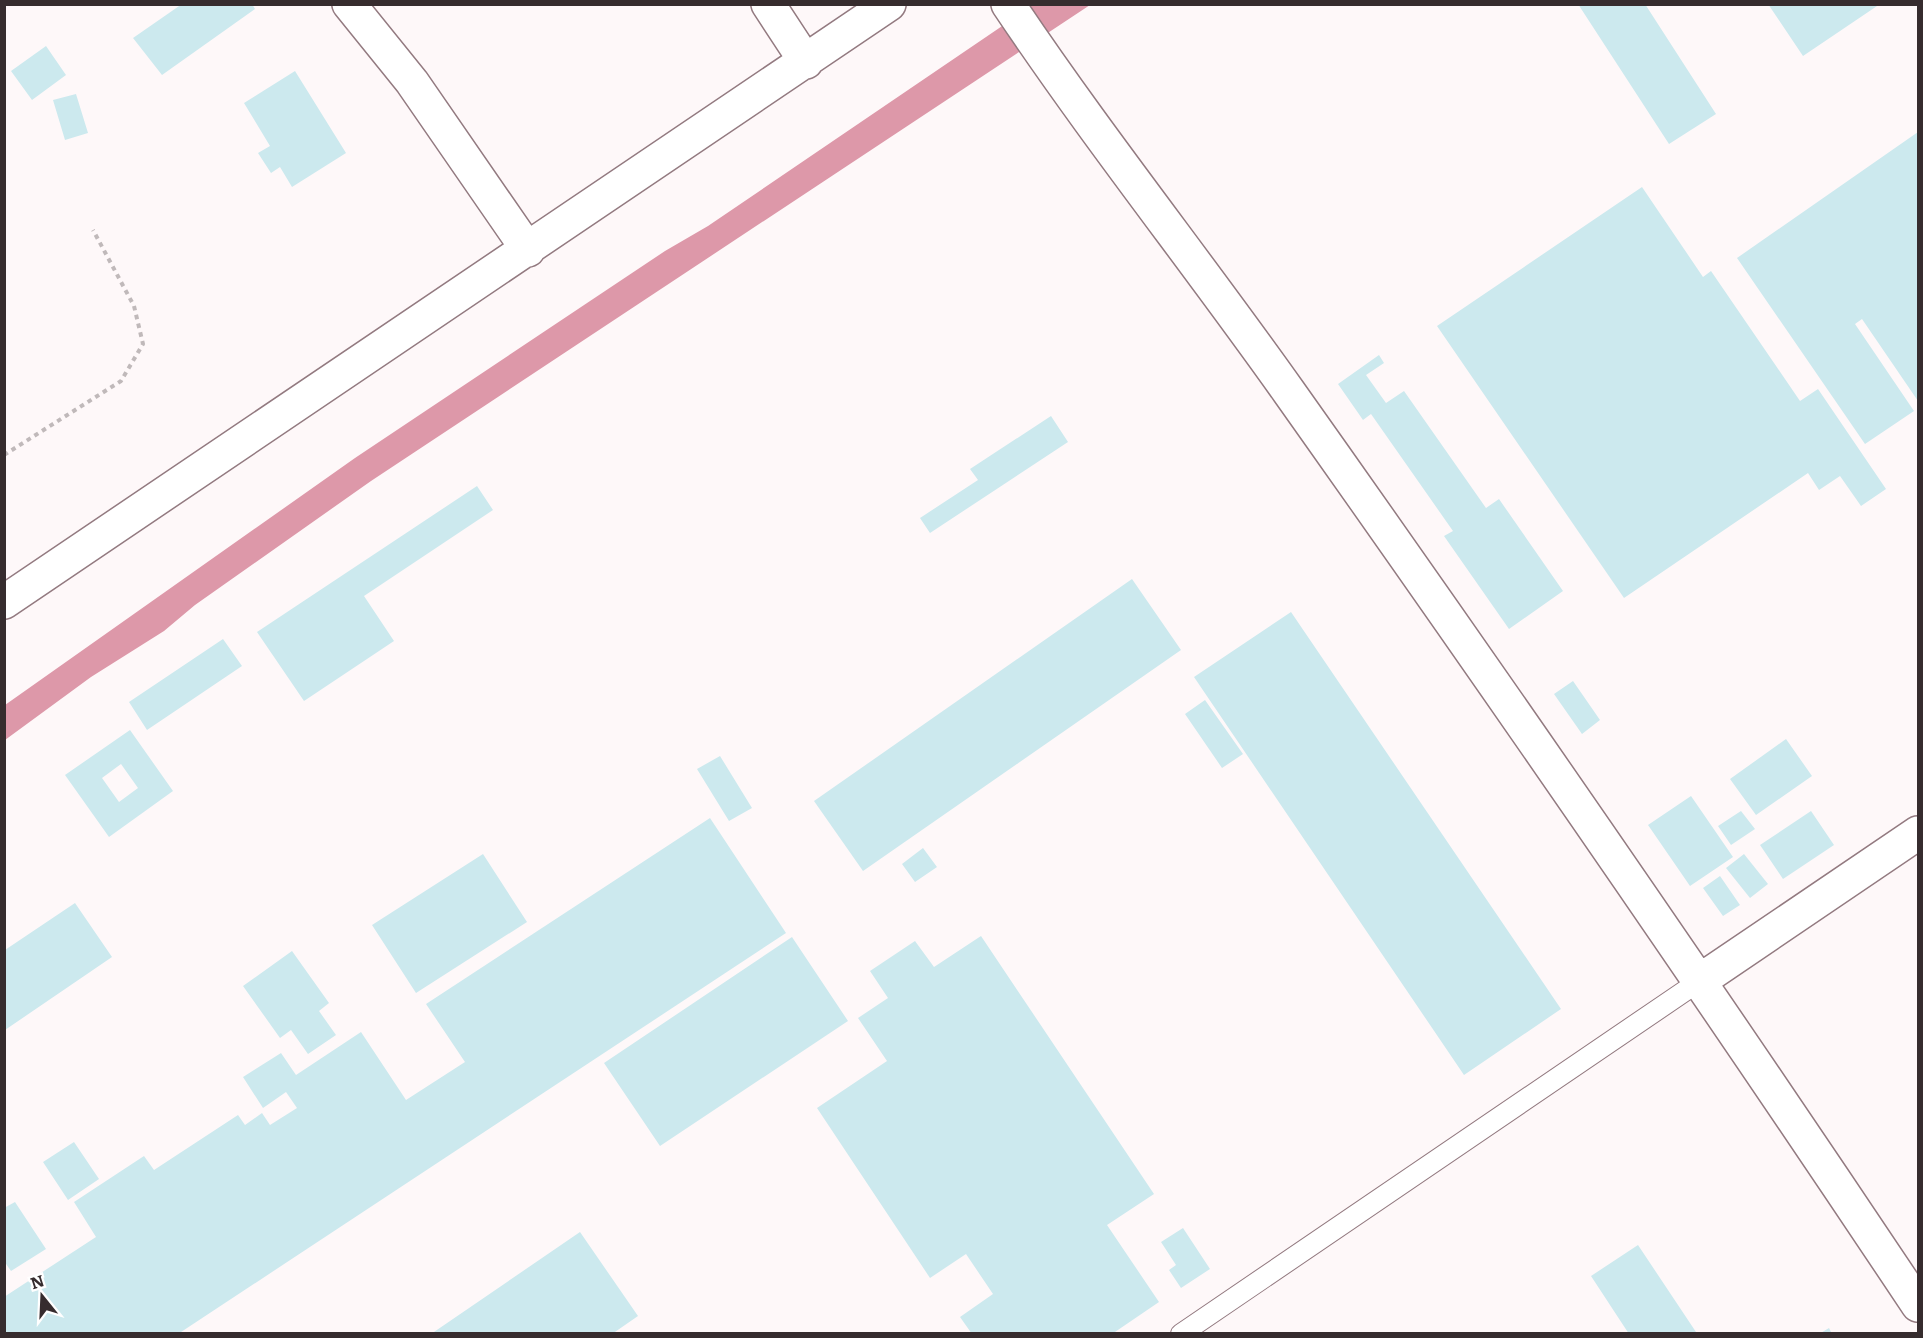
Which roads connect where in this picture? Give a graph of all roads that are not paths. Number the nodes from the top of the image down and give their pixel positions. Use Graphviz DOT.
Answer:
graph roads {
  1 [pos="349,4"];
  2 [pos="768,4"];
  3 [pos="889,4"];
  4 [pos="1009,6"];
  5 [pos="806,62"];
  6 [pos="528,250"];
  7 [pos="4,602"];
  8 [pos="1918,833"];
  9 [pos="1701,980"];
  10 [pos="1918,1305"];
  11 [pos="1181,1334"];
  1 -- 6 [label="street"];
  2 -- 5 [label="street"];
  3 -- 5 [label="street"];
  4 -- 9 [label="street"];
  5 -- 6 [label="street"];
  6 -- 7 [label="street"];
  8 -- 9 [label="street"];
  9 -- 10 [label="street"];
  9 -- 11 [label="lane"];
}
